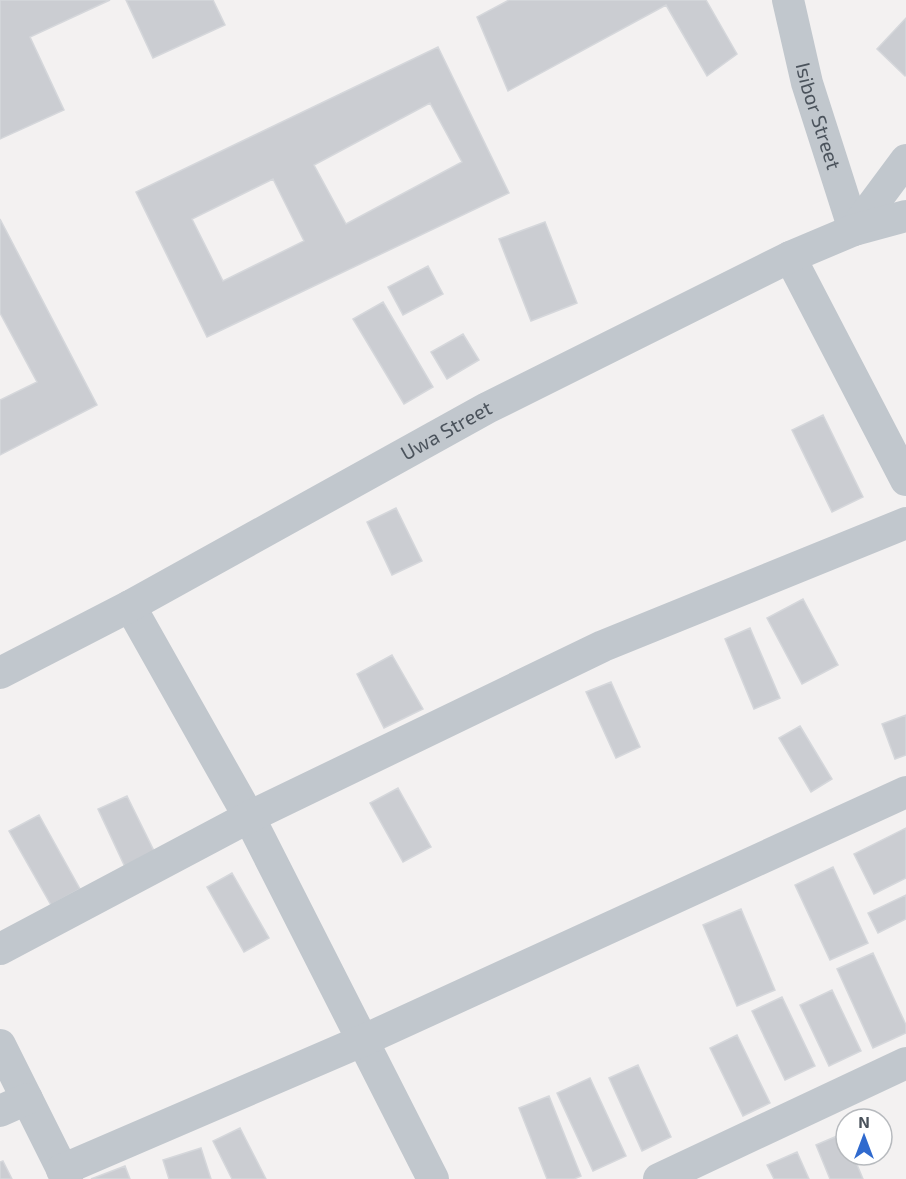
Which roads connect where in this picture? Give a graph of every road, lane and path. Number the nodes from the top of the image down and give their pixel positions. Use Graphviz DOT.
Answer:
graph roads {
  1 [pos="788,0"];
  2 [pos="906,160"];
  3 [pos="906,216"];
  4 [pos="854,230"];
  5 [pos="790,257"];
  6 [pos="906,480"];
  7 [pos="906,523"];
  8 [pos="130,606"];
  9 [pos="0,673"];
  10 [pos="906,792"];
  11 [pos="249,817"];
  12 [pos="0,949"];
  13 [pos="364,1040"];
  14 [pos="0,1045"];
  15 [pos="906,1064"];
  16 [pos="14,1105"];
  17 [pos="65,1174"];
  18 [pos="433,1179"];
  19 [pos="660,1179"];
  1 -- 4 [label="street, Isibor Street"];
  2 -- 4 [label="street"];
  3 -- 4 [label="street, Uwa Street"];
  4 -- 5 [label="street, Uwa Street"];
  5 -- 6 [label="street"];
  5 -- 8 [label="street, Uwa Street"];
  7 -- 11 [label="street"];
  8 -- 9 [label="street, Uwa Street"];
  8 -- 11 [label="street"];
  10 -- 13 [label="street"];
  11 -- 12 [label="street"];
  11 -- 13 [label="street"];
  13 -- 17 [label="street"];
  13 -- 18 [label="street"];
  14 -- 16 [label="street"];
  15 -- 19 [label="street"];
  16 -- 17 [label="street"];
}
